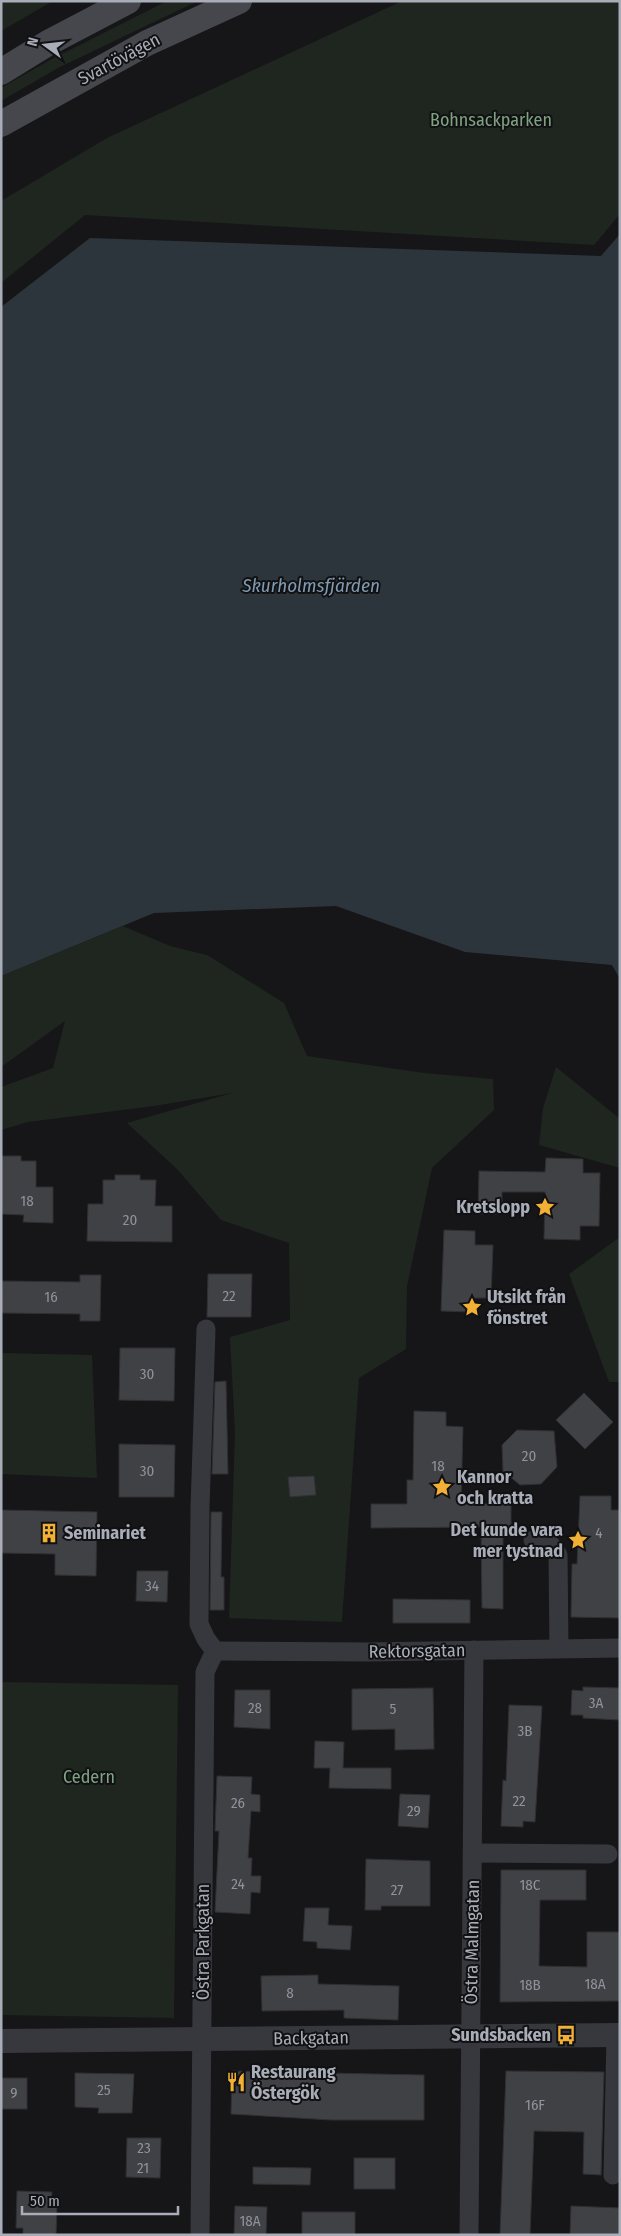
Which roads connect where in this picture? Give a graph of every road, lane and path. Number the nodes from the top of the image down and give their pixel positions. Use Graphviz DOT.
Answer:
graph roads {
  1 [pos="128,1"];
  2 [pos="239,1"];
  3 [pos="1,72"];
  4 [pos="1,124"];
  5 [pos="206,1329"];
  6 [pos="533,1540"];
  7 [pos="559,1648"];
  8 [pos="620,1648"];
  9 [pos="474,1650"];
  10 [pos="215,1651"];
  11 [pos="474,1853"];
  12 [pos="608,1854"];
  13 [pos="618,2035"];
  14 [pos="471,2036"];
  15 [pos="203,2039"];
  16 [pos="1,2041"];
  17 [pos="612,2175"];
  18 [pos="200,2235"];
  19 [pos="469,2235"];
  1 -- 3 [label="main road"];
  2 -- 4 [label="main road, Svartövägen"];
  5 -- 10 [label="street"];
  6 -- 7 [label="street"];
  7 -- 8 [label="street, Rektorsgatan"];
  7 -- 9 [label="street, Rektorsgatan"];
  9 -- 10 [label="street, Rektorsgatan"];
  9 -- 11 [label="street, Östra Malmgatan"];
  10 -- 15 [label="street, Östra Parkgatan"];
  11 -- 12 [label="street"];
  11 -- 14 [label="street, Östra Malmgatan"];
  13 -- 14 [label="street, Backgatan"];
  13 -- 17 [label="street"];
  14 -- 15 [label="street, Backgatan"];
  14 -- 19 [label="street, Östra Malmgatan"];
  15 -- 16 [label="street, Backgatan"];
  15 -- 18 [label="street, Östra Parkgatan"];
}
